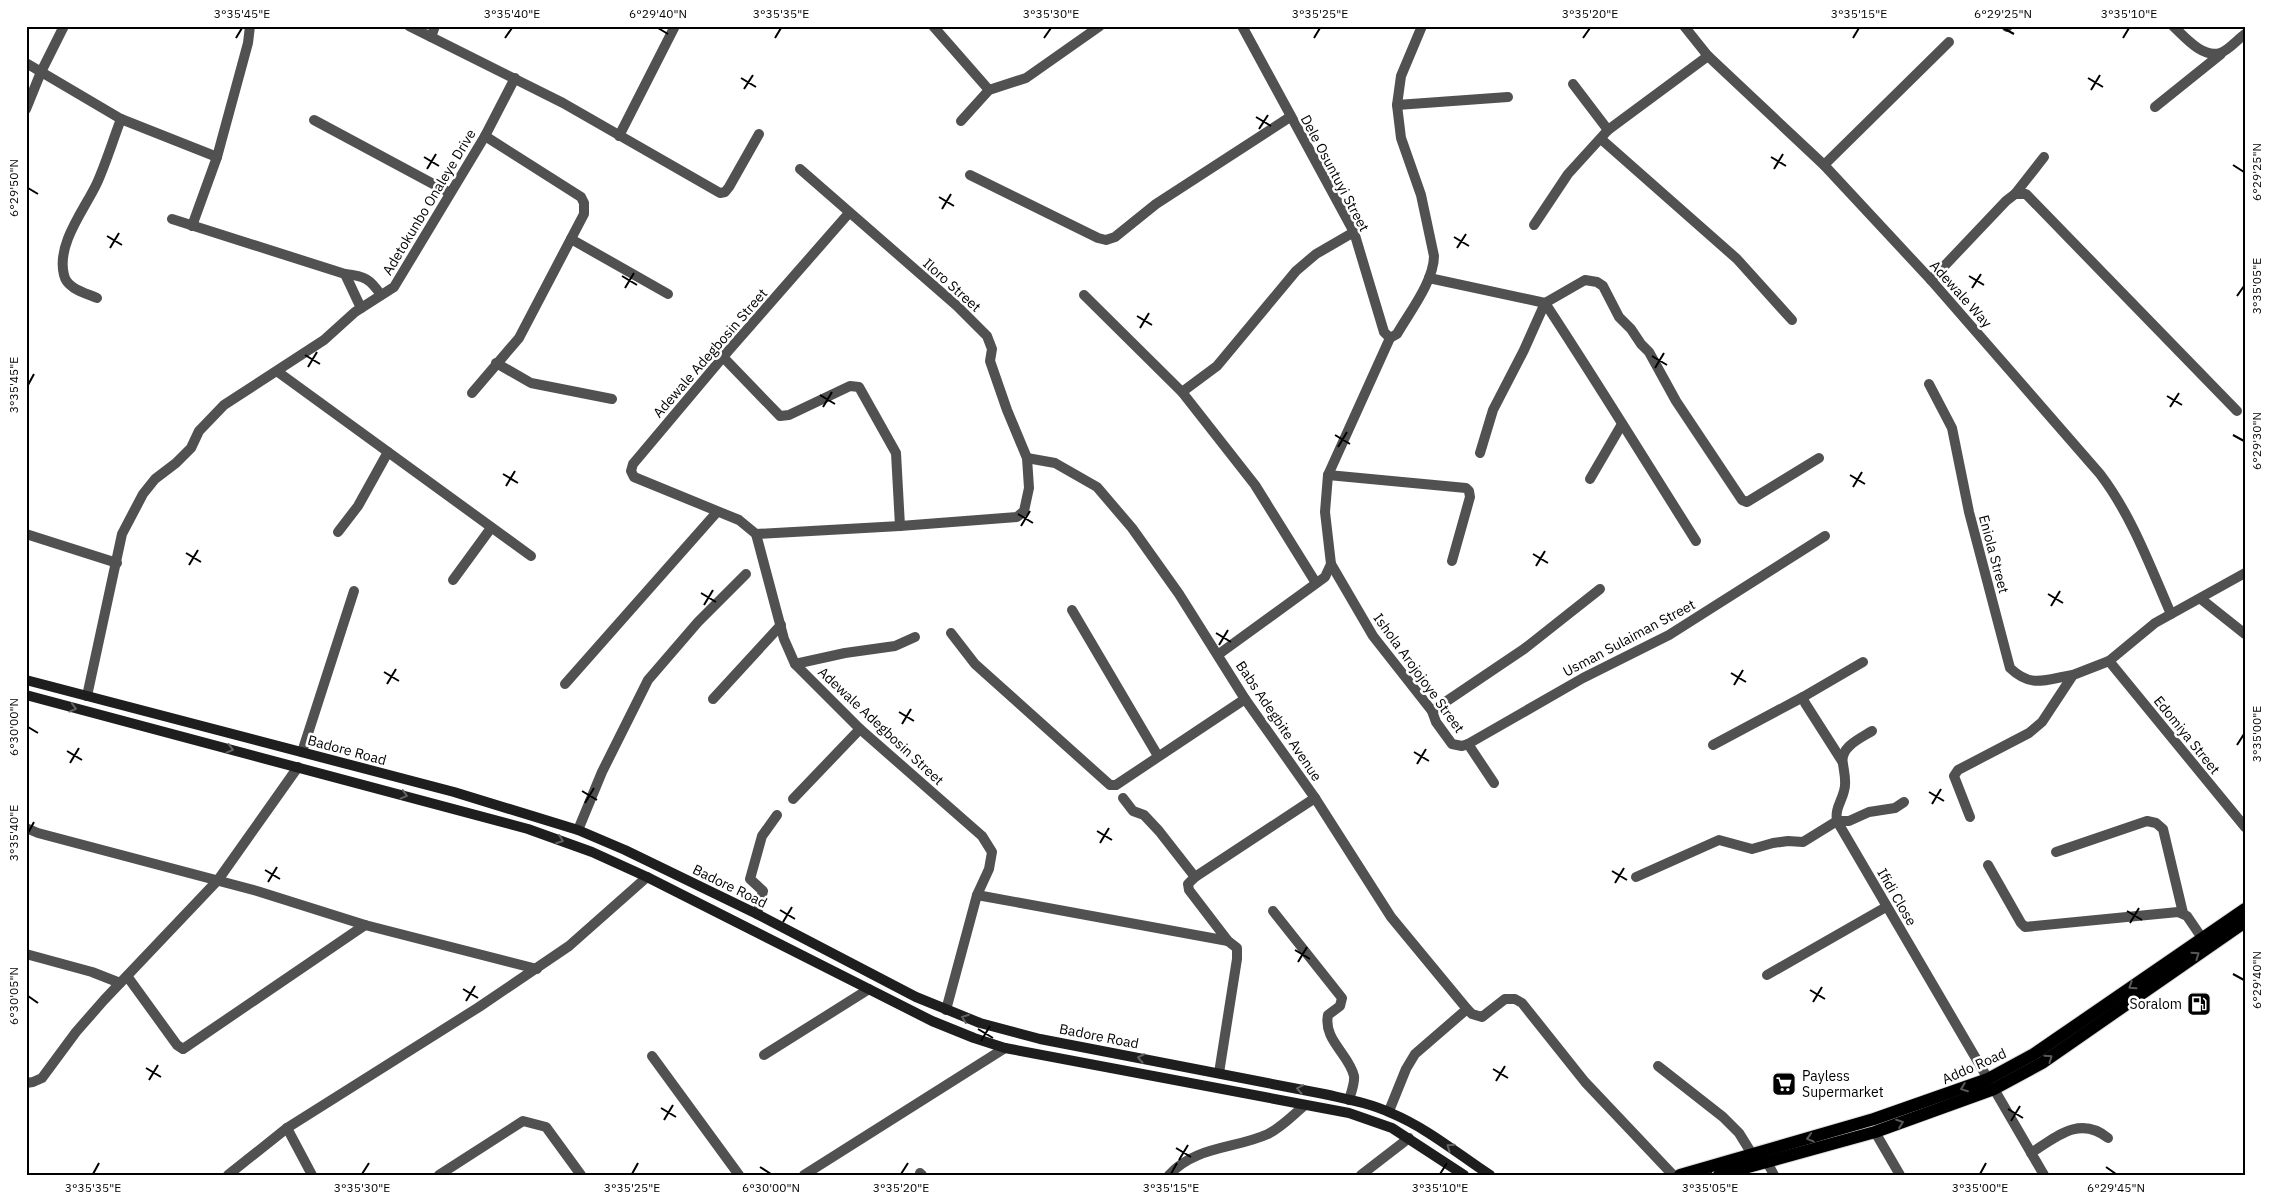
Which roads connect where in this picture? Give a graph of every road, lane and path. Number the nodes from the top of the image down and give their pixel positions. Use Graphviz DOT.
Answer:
graph roads {
  1 [pos="64,26"];
  2 [pos="250,26"];
  3 [pos="409,26"];
  4 [pos="435,26"];
  5 [pos="675,26"];
  6 [pos="933,26"];
  7 [pos="1242,26"];
  8 [pos="1422,26"];
  9 [pos="1684,26"];
  10 [pos="2174,26"];
  11 [pos="1098,27"];
  12 [pos="2245,34"];
  13 [pos="430,37"];
  14 [pos="1949,42"];
  15 [pos="2222,53"];
  16 [pos="1708,56"];
  17 [pos="26,63"];
  18 [pos="41,72"];
  19 [pos="515,78"];
  20 [pos="1573,84"];
  21 [pos="989,90"];
  22 [pos="1508,97"];
  23 [pos="1397,105"];
  24 [pos="2155,107"];
  25 [pos="26,109"];
  26 [pos="1290,117"];
  27 [pos="121,119"];
  28 [pos="314,120"];
  29 [pos="961,121"];
  30 [pos="759,134"];
  31 [pos="1605,134"];
  32 [pos="485,136"];
  33 [pos="619,136"];
  34 [pos="217,157"];
  35 [pos="2044,157"];
  36 [pos="1824,165"];
  37 [pos="800,169"];
  38 [pos="970,175"];
  39 [pos="450,193"];
  40 [pos="2015,194"];
  41 [pos="849,213"];
  42 [pos="172,219"];
  43 [pos="1534,224"];
  44 [pos="192,226"];
  45 [pos="1354,232"];
  46 [pos="571,239"];
  47 [pos="345,274"];
  48 [pos="1429,278"];
  49 [pos="1931,280"];
  50 [pos="668,294"];
  51 [pos="382,295"];
  52 [pos="1084,295"];
  53 [pos="97,298"];
  54 [pos="1546,303"];
  55 [pos="361,308"];
  56 [pos="1792,320"];
  57 [pos="1390,338"];
  58 [pos="723,358"];
  59 [pos="496,363"];
  60 [pos="278,372"];
  61 [pos="1929,384"];
  62 [pos="1182,392"];
  63 [pos="472,393"];
  64 [pos="612,399"];
  65 [pos="2237,411"];
  66 [pos="1622,424"];
  67 [pos="388,452"];
  68 [pos="1480,453"];
  69 [pos="1027,458"];
  70 [pos="1819,458"];
  71 [pos="1328,475"];
  72 [pos="1590,479"];
  73 [pos="717,512"];
  74 [pos="900,526"];
  75 [pos="491,528"];
  76 [pos="338,532"];
  77 [pos="26,534"];
  78 [pos="756,534"];
  79 [pos="1825,536"];
  80 [pos="1696,542"];
  81 [pos="531,556"];
  82 [pos="1452,561"];
  83 [pos="117,563"];
  84 [pos="1331,564"];
  85 [pos="2245,573"];
  86 [pos="746,574"];
  87 [pos="453,580"];
  88 [pos="1316,583"];
  89 [pos="1600,589"];
  90 [pos="354,590"];
  91 [pos="2201,599"];
  92 [pos="1072,610"];
  93 [pos="2171,614"];
  94 [pos="780,625"];
  95 [pos="951,633"];
  96 [pos="2245,634"];
  97 [pos="915,637"];
  98 [pos="1219,654"];
  99 [pos="2109,661"];
  100 [pos="1863,662"];
  101 [pos="795,664"];
  102 [pos="2073,675"];
  103 [pos="26,680"];
  104 [pos="565,684"];
  105 [pos="26,695"];
  106 [pos="87,696"];
  107 [pos="1803,697"];
  108 [pos="713,699"];
  109 [pos="1245,699"];
  110 [pos="1432,712"];
  111 [pos="860,729"];
  112 [pos="1872,732"];
  113 [pos="1468,744"];
  114 [pos="1713,745"];
  115 [pos="302,752"];
  116 [pos="1158,756"];
  117 [pos="1842,761"];
  118 [pos="298,767"];
  119 [pos="381,773"];
  120 [pos="1494,783"];
  121 [pos="376,788"];
  122 [pos="1123,798"];
  123 [pos="1315,798"];
  124 [pos="793,799"];
  125 [pos="1904,802"];
  126 [pos="777,815"];
  127 [pos="1970,817"];
  128 [pos="1838,821"];
  129 [pos="26,828"];
  130 [pos="2245,828"];
  131 [pos="578,830"];
  132 [pos="2056,852"];
  133 [pos="1988,865"];
  134 [pos="647,877"];
  135 [pos="1195,877"];
  136 [pos="1636,878"];
  137 [pos="218,880"];
  138 [pos="977,895"];
  139 [pos="1886,907"];
  140 [pos="2245,909"];
  141 [pos="1273,911"];
  142 [pos="2183,913"];
  143 [pos="756,914"];
  144 [pos="2245,922"];
  145 [pos="365,925"];
  146 [pos="2202,938"];
  147 [pos="1228,941"];
  148 [pos="26,954"];
  149 [pos="537,969"];
  150 [pos="1767,974"];
  151 [pos="124,979"];
  152 [pos="869,989"];
  153 [pos="1467,1009"];
  154 [pos="946,1010"];
  155 [pos="1005,1048"];
  156 [pos="764,1055"];
  157 [pos="652,1056"];
  158 [pos="1658,1066"];
  159 [pos="1219,1073"];
  160 [pos="26,1083"];
  161 [pos="1991,1084"];
  162 [pos="1349,1100"];
  163 [pos="1305,1105"];
  164 [pos="1389,1112"];
  165 [pos="287,1128"];
  166 [pos="1875,1132"];
  167 [pos="1409,1138"];
  168 [pos="2108,1138"];
  169 [pos="2031,1153"];
  170 [pos="1752,1154"];
  171 [pos="1767,1162"];
  172 [pos="228,1175"];
  173 [pos="312,1175"];
  174 [pos="439,1175"];
  175 [pos="581,1175"];
  176 [pos="739,1175"];
  177 [pos="804,1175"];
  178 [pos="1169,1175"];
  179 [pos="1361,1175"];
  180 [pos="1464,1175"];
  181 [pos="1490,1175"];
  182 [pos="1672,1175"];
  183 [pos="1680,1175"];
  184 [pos="1719,1175"];
  185 [pos="1774,1175"];
  186 [pos="1900,1175"];
  187 [pos="2044,1175"];
  1 -- 18 [label="street"];
  2 -- 34 [label="street"];
  3 -- 13 [label="street"];
  4 -- 13 [label="street"];
  5 -- 33 [label="street"];
  6 -- 21 [label="street"];
  7 -- 26 [label="street, Dele Osuntuyi Street"];
  8 -- 23 [label="street"];
  9 -- 16 [label="street, Adewale Way"];
  10 -- 15 [label="street"];
  11 -- 21 [label="street"];
  12 -- 15 [label="street"];
  13 -- 19 [label="street"];
  14 -- 36 [label="street"];
  15 -- 24 [label="street"];
  16 -- 31 [label="street"];
  16 -- 36 [label="street, Adewale Way"];
  17 -- 18 [label="street"];
  18 -- 25 [label="street"];
  18 -- 27 [label="street"];
  19 -- 32 [label="street, Adetokunbo Onaleye Drive"];
  19 -- 33 [label="street"];
  20 -- 31 [label="street"];
  21 -- 29 [label="street"];
  22 -- 23 [label="street"];
  23 -- 48 [label="street"];
  26 -- 38 [label="street"];
  26 -- 45 [label="street, Dele Osuntuyi Street"];
  27 -- 34 [label="street"];
  27 -- 53 [label="street"];
  28 -- 39 [label="street"];
  30 -- 33 [label="street"];
  31 -- 43 [label="street"];
  31 -- 56 [label="street"];
  32 -- 39 [label="street, Adetokunbo Onaleye Drive"];
  32 -- 46 [label="street"];
  34 -- 44 [label="street"];
  35 -- 40 [label="street"];
  36 -- 49 [label="street, Adewale Way"];
  37 -- 41 [label="street, Iloro Street"];
  39 -- 51 [label="street, Adetokunbo Onaleye Drive"];
  40 -- 49 [label="street"];
  40 -- 65 [label="street"];
  41 -- 58 [label="street, Adewale Adegbosin Street"];
  41 -- 69 [label="street, Iloro Street"];
  42 -- 44 [label="street"];
  44 -- 47 [label="street"];
  45 -- 57 [label="street, Dele Osuntuyi Street"];
  45 -- 62 [label="street"];
  46 -- 50 [label="street"];
  46 -- 59 [label="street"];
  47 -- 51 [label="street"];
  47 -- 55 [label="street"];
  48 -- 54 [label="street"];
  48 -- 57 [label="street"];
  49 -- 93 [label="street, Adewale Way"];
  51 -- 55 [label="street, Adetokunbo Onaleye Drive"];
  52 -- 62 [label="street"];
  54 -- 66 [label="street"];
  54 -- 68 [label="street"];
  54 -- 70 [label="street"];
  55 -- 60 [label="street, Adetokunbo Onaleye Drive"];
  57 -- 71 [label="street"];
  58 -- 73 [label="street, Adewale Adegbosin Street"];
  58 -- 74 [label="street"];
  59 -- 63 [label="street"];
  59 -- 64 [label="street"];
  60 -- 67 [label="street"];
  60 -- 83 [label="street, Adetokunbo Onaleye Drive"];
  61 -- 102 [label="street, Eniola Street"];
  62 -- 88 [label="street"];
  66 -- 72 [label="street"];
  66 -- 80 [label="street"];
  67 -- 75 [label="street"];
  67 -- 76 [label="street"];
  69 -- 74 [label="street, Iloro Street"];
  69 -- 98 [label="street, Babs Adegbite Avenue"];
  71 -- 82 [label="street"];
  71 -- 84 [label="street"];
  73 -- 78 [label="street, Adewale Adegbosin Street"];
  73 -- 104 [label="street"];
  74 -- 78 [label="street, Iloro Street"];
  75 -- 81 [label="street"];
  75 -- 87 [label="street"];
  77 -- 83 [label="street"];
  78 -- 94 [label="street, Adewale Adegbosin Street"];
  79 -- 113 [label="street, Usman Sulaiman Street"];
  83 -- 106 [label="street, Adetokunbo Onaleye Drive"];
  84 -- 88 [label="street"];
  84 -- 110 [label="street, Ishola Arojojoye Street"];
  85 -- 91 [label="street, Eniola Street"];
  86 -- 131 [label="street"];
  88 -- 98 [label="street"];
  89 -- 110 [label="street"];
  90 -- 115 [label="street"];
  91 -- 93 [label="street, Eniola Street"];
  91 -- 96 [label="street"];
  92 -- 116 [label="street"];
  93 -- 99 [label="street, Eniola Street"];
  94 -- 101 [label="street, Adewale Adegbosin Street"];
  94 -- 108 [label="street"];
  95 -- 116 [label="street"];
  97 -- 101 [label="street"];
  98 -- 109 [label="street, Babs Adegbite Avenue"];
  99 -- 102 [label="street, Eniola Street"];
  99 -- 130 [label="street, Edomiya Street"];
  100 -- 107 [label="street"];
  101 -- 111 [label="street, Adewale Adegbosin Street"];
  102 -- 127 [label="street"];
  103 -- 106 [label="main road, Badore Road"];
  105 -- 118 [label="main road, Badore Road, one-way"];
  106 -- 115 [label="main road, Badore Road"];
  107 -- 114 [label="street"];
  107 -- 117 [label="street"];
  109 -- 116 [label="street"];
  109 -- 123 [label="street, Babs Adegbite Avenue"];
  110 -- 113 [label="street, Ishola Arojojoye Street"];
  111 -- 124 [label="street"];
  111 -- 138 [label="street, Adewale Adegbosin Street"];
  112 -- 117 [label="street"];
  113 -- 120 [label="street, Ishola Arojojoye Street"];
  115 -- 119 [label="main road, Badore Road"];
  117 -- 128 [label="street"];
  118 -- 121 [label="main road, Badore Road"];
  118 -- 137 [label="street"];
  119 -- 121 [label="main road"];
  119 -- 131 [label="main road, Badore Road"];
  121 -- 134 [label="main road, Badore Road, one-way"];
  122 -- 135 [label="street"];
  123 -- 135 [label="street"];
  123 -- 153 [label="street, Babs Adegbite Avenue"];
  125 -- 128 [label="street"];
  126 -- 143 [label="street"];
  128 -- 136 [label="street"];
  128 -- 139 [label="street, Ifidi Close"];
  129 -- 137 [label="street"];
  131 -- 143 [label="main road, Badore Road"];
  132 -- 142 [label="street"];
  133 -- 142 [label="street"];
  134 -- 149 [label="street"];
  134 -- 152 [label="main road, Badore Road"];
  135 -- 147 [label="street"];
  137 -- 145 [label="street"];
  137 -- 151 [label="street"];
  138 -- 147 [label="street"];
  138 -- 154 [label="street, Adewale Adegbosin Street"];
  139 -- 150 [label="street"];
  139 -- 161 [label="street, Ifidi Close"];
  140 -- 146 [label="main road, Addo Road"];
  141 -- 162 [label="street"];
  142 -- 146 [label="street"];
  143 -- 154 [label="main road, Badore Road"];
  161 -- 144 [label="main road, Addo Road, one-way"];
  145 -- 149 [label="street"];
  145 -- 151 [label="street"];
  146 -- 161 [label="main road, Addo Road, one-way"];
  147 -- 159 [label="street"];
  148 -- 151 [label="street"];
  149 -- 165 [label="street"];
  151 -- 160 [label="street"];
  152 -- 155 [label="main road, Badore Road"];
  152 -- 156 [label="street"];
  153 -- 164 [label="street"];
  153 -- 182 [label="street"];
  159 -- 154 [label="main road, Badore Road, one-way"];
  155 -- 163 [label="main road, Badore Road"];
  155 -- 177 [label="street"];
  157 -- 176 [label="street"];
  158 -- 170 [label="street"];
  162 -- 159 [label="main road, Badore Road, one-way"];
  166 -- 161 [label="main road, Addo Road, one-way"];
  161 -- 169 [label="street, Ifidi Close"];
  161 -- 170 [label="main road, Addo Road, one-way"];
  162 -- 164 [label="main road, Badore Road"];
  163 -- 167 [label="main road, Badore Road"];
  163 -- 178 [label="street"];
  181 -- 164 [label="main road, Badore Road, one-way"];
  165 -- 172 [label="street"];
  165 -- 173 [label="street"];
  166 -- 171 [label="main road, Addo Road"];
  166 -- 186 [label="street"];
  167 -- 179 [label="street"];
  167 -- 180 [label="main road, Badore Road"];
  168 -- 169 [label="street"];
  169 -- 187 [label="street, Ifidi Close"];
  170 -- 183 [label="main road, Addo Road"];
  171 -- 184 [label="main road, Addo Road"];
  171 -- 185 [label="street"];
  174 -- 175 [label="street"];
}
